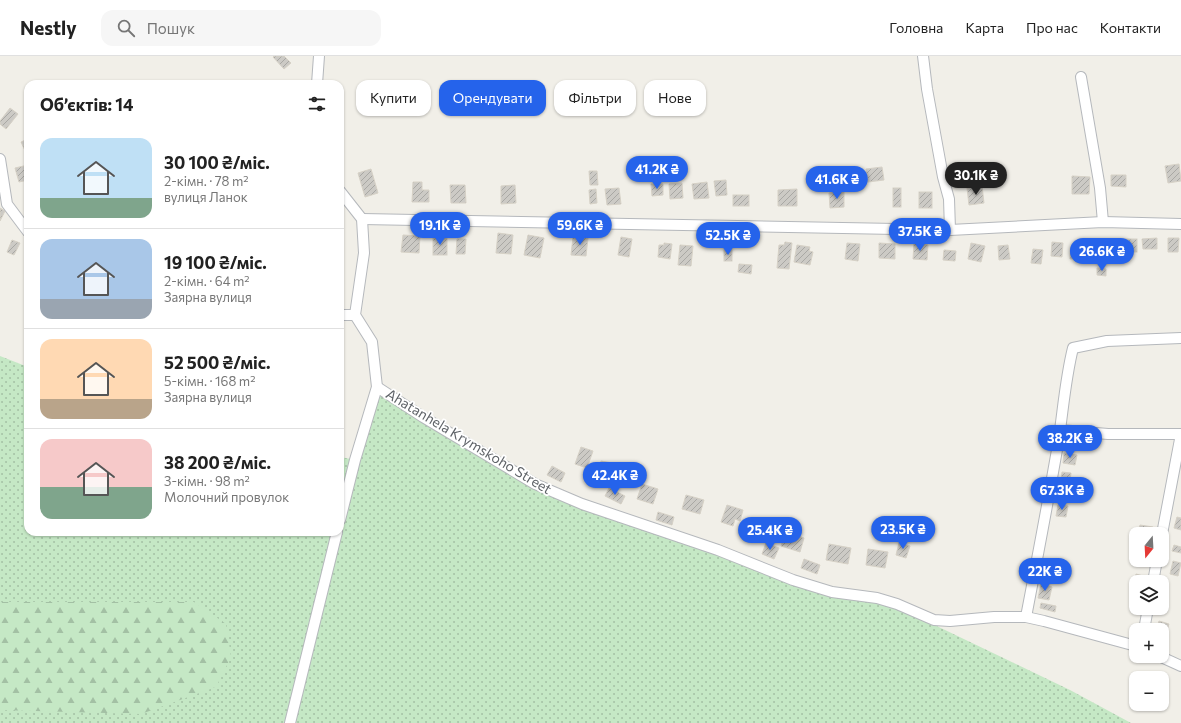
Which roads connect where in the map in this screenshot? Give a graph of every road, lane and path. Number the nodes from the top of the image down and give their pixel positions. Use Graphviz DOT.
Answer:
graph roads {
  1 [pos="319,56"];
  2 [pos="923,56"];
  3 [pos="1082,77"];
  4 [pos="317,80"];
  5 [pos="0,158"];
  6 [pos="344,196"];
  7 [pos="362,219"];
  8 [pos="1103,222"];
  9 [pos="1181,224"];
  10 [pos="24,227"];
  11 [pos="950,230"];
  12 [pos="344,315"];
  13 [pos="356,315"];
  14 [pos="1181,338"];
  15 [pos="377,387"];
  16 [pos="1060,430"];
  17 [pos="1181,434"];
  18 [pos="344,504"];
  19 [pos="1163,527"];
  20 [pos="336,536"];
  21 [pos="1026,618"];
  22 [pos="1129,644"];
  23 [pos="1169,661"];
  24 [pos="1181,666"];
  25 [pos="290,723"];
  1 -- 4 [label="street"];
  2 -- 11 [label="street"];
  3 -- 8 [label="street"];
  5 -- 10 [label="street"];
  6 -- 7 [label="street"];
  7 -- 11 [label="street"];
  7 -- 13 [label="street"];
  8 -- 9 [label="street"];
  8 -- 11 [label="street"];
  12 -- 13 [label="street"];
  13 -- 15 [label="street"];
  14 -- 16 [label="street"];
  15 -- 18 [label="street"];
  15 -- 21 [label="street, Ahatanhela Krymskoho Street"];
  16 -- 17 [label="street"];
  16 -- 21 [label="street"];
  17 -- 19 [label="street"];
  20 -- 25 [label="street"];
  21 -- 22 [label="street, Ahatanhela Krymskoho Street"];
  23 -- 24 [label="street"];
}
